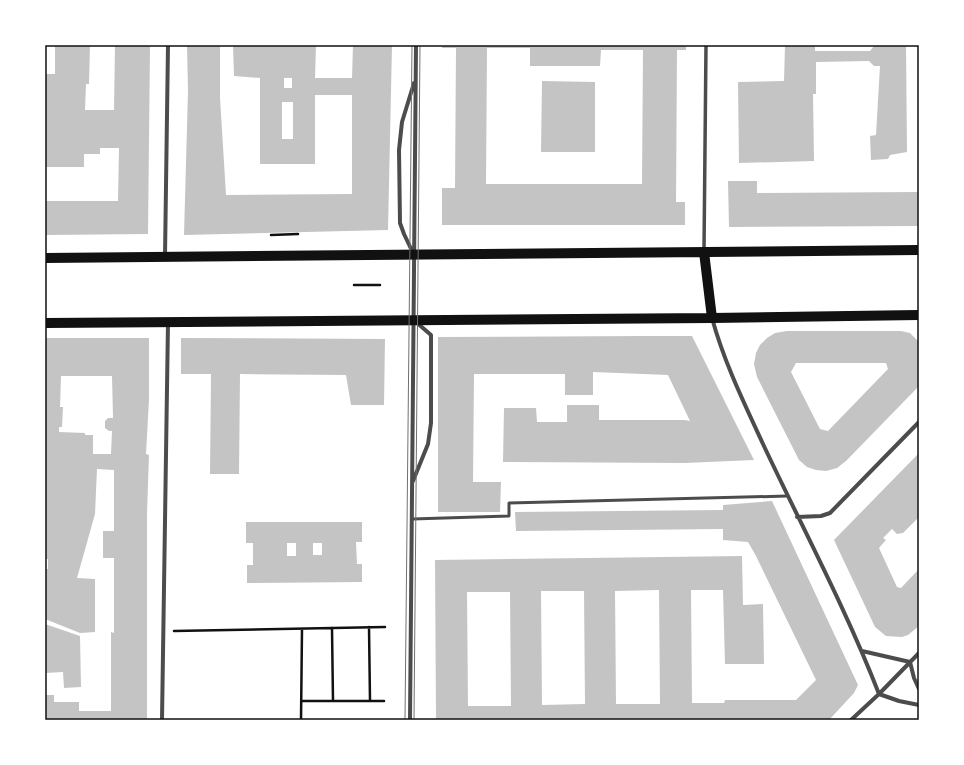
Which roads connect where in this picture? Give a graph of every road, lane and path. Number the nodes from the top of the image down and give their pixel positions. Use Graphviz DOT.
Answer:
graph roads {
  1 [pos="168,45"];
  2 [pos="416,45"];
  3 [pos="706,45"];
  4 [pos="415,79"];
  5 [pos="298,234"];
  6 [pos="271,235"];
  7 [pos="919,250"];
  8 [pos="704,252"];
  9 [pos="414,255"];
  10 [pos="165,256"];
  11 [pos="45,258"];
  12 [pos="380,285"];
  13 [pos="354,286"];
  14 [pos="919,315"];
  15 [pos="712,318"];
  16 [pos="413,320"];
  17 [pos="168,322"];
  18 [pos="45,323"];
  19 [pos="919,422"];
  20 [pos="412,483"];
  21 [pos="787,496"];
  22 [pos="797,517"];
  23 [pos="412,519"];
  24 [pos="369,627"];
  25 [pos="385,627"];
  26 [pos="332,628"];
  27 [pos="302,629"];
  28 [pos="164,631"];
  29 [pos="862,651"];
  30 [pos="919,653"];
  31 [pos="910,662"];
  32 [pos="919,688"];
  33 [pos="879,694"];
  34 [pos="302,701"];
  35 [pos="333,701"];
  36 [pos="370,701"];
  37 [pos="384,701"];
  38 [pos="919,705"];
  39 [pos="162,720"];
  40 [pos="301,720"];
  41 [pos="410,720"];
  42 [pos="851,720"];
  1 -- 10 [label="street"];
  2 -- 4 [label="street"];
  3 -- 8 [label="street"];
  4 -- 9 [label="street"];
  4 -- 9 [label="street"];
  5 -- 6 [label="path"];
  7 -- 8 [label="main road"];
  8 -- 9 [label="main road"];
  8 -- 15 [label="main road"];
  9 -- 10 [label="main road"];
  9 -- 16 [label="street"];
  10 -- 11 [label="main road"];
  12 -- 13 [label="path"];
  14 -- 15 [label="main road"];
  15 -- 16 [label="main road"];
  15 -- 21 [label="street"];
  16 -- 17 [label="main road"];
  16 -- 20 [label="street"];
  16 -- 20 [label="street"];
  17 -- 18 [label="main road"];
  17 -- 28 [label="street"];
  19 -- 22 [label="street"];
  20 -- 23 [label="street"];
  21 -- 22 [label="street"];
  21 -- 23 [label="lane"];
  22 -- 29 [label="street"];
  23 -- 41 [label="street"];
  24 -- 25 [label="path"];
  24 -- 26 [label="path"];
  24 -- 36 [label="path"];
  26 -- 27 [label="path"];
  26 -- 35 [label="path"];
  27 -- 28 [label="path"];
  27 -- 34 [label="path"];
  28 -- 39 [label="street"];
  29 -- 31 [label="street"];
  29 -- 33 [label="street"];
  30 -- 31 [label="street"];
  31 -- 32 [label="street"];
  31 -- 33 [label="street"];
  33 -- 38 [label="street"];
  33 -- 42 [label="street"];
  34 -- 35 [label="path"];
  34 -- 40 [label="path"];
  35 -- 36 [label="path"];
  36 -- 37 [label="path"];
}
